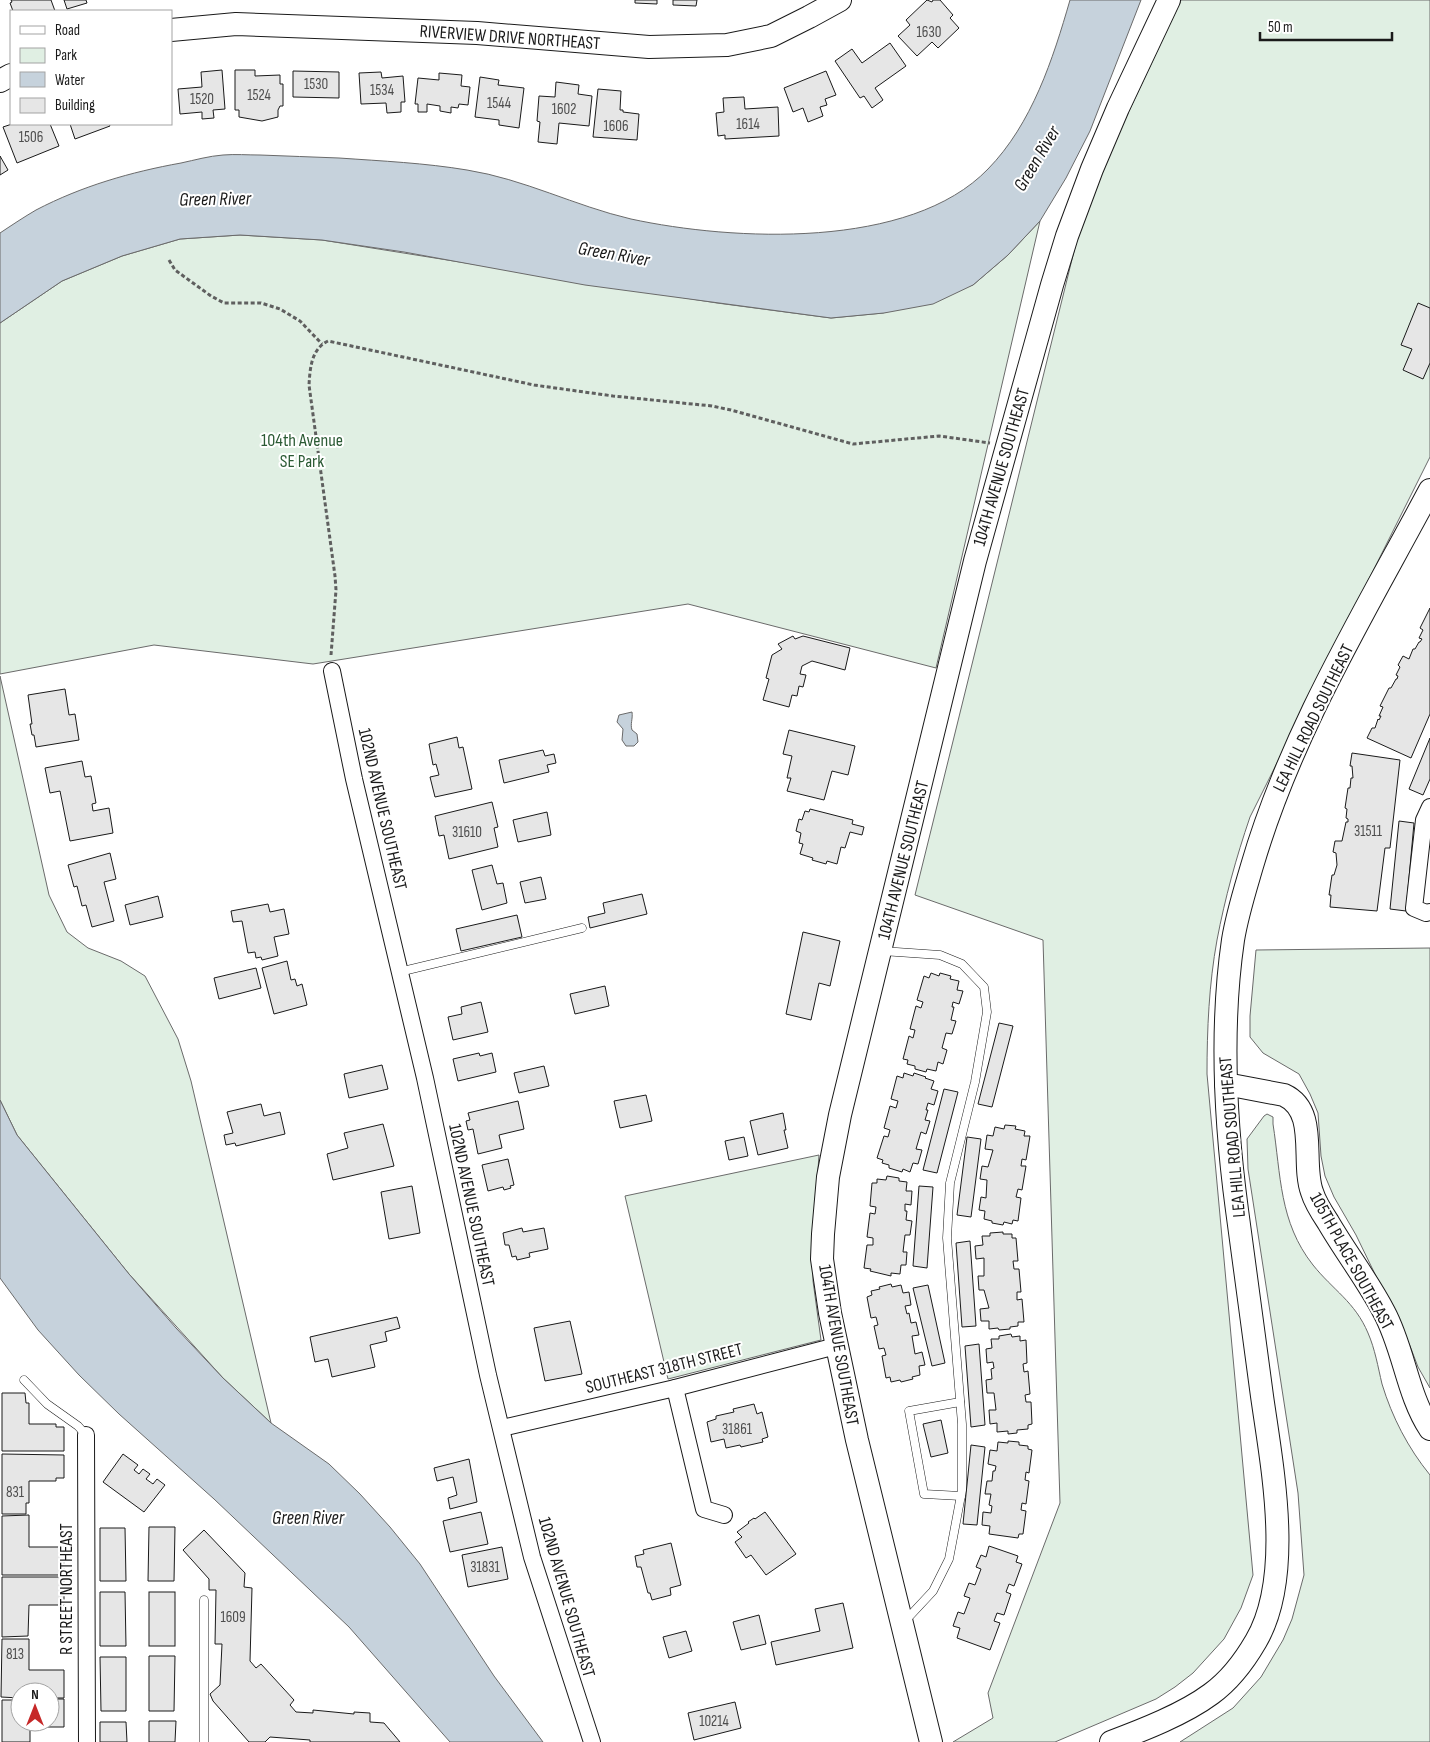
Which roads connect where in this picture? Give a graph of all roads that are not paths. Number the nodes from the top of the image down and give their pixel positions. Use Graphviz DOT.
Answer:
graph roads {
  1 [pos="840,0"];
  2 [pos="1169,0"];
  3 [pos="172,30"];
  4 [pos="1430,490"];
  5 [pos="332,671"];
  6 [pos="1430,807"];
  7 [pos="1422,910"];
  8 [pos="582,928"];
  9 [pos="880,951"];
  10 [pos="399,972"];
  11 [pos="1226,1084"];
  12 [pos="836,1346"];
  13 [pos="24,1380"];
  14 [pos="675,1388"];
  15 [pos="960,1402"];
  16 [pos="502,1428"];
  17 [pos="1430,1429"];
  18 [pos="86,1435"];
  19 [pos="961,1496"];
  20 [pos="724,1515"];
  21 [pos="204,1600"];
  22 [pos="902,1624"];
  23 [pos="87,1742"];
  24 [pos="204,1742"];
  25 [pos="592,1742"];
  26 [pos="931,1742"];
  27 [pos="1111,1742"];
  1 -- 3 [label="street, RIVERVIEW DRIVE NORTHEAST"];
  2 -- 9 [label="street, 104TH AVENUE SOUTHEAST"];
  4 -- 11 [label="street, LEA HILL ROAD SOUTHEAST"];
  5 -- 10 [label="street, 102ND AVENUE SOUTHEAST"];
  6 -- 7 [label="street"];
  8 -- 10 [label="lane"];
  9 -- 12 [label="street, 104TH AVENUE SOUTHEAST"];
  9 -- 15 [label="lane"];
  10 -- 16 [label="street, 102ND AVENUE SOUTHEAST"];
  11 -- 17 [label="street, 105TH PLACE SOUTHEAST"];
  11 -- 27 [label="street, LEA HILL ROAD SOUTHEAST"];
  12 -- 14 [label="street, SOUTHEAST 318TH STREET"];
  12 -- 22 [label="street, 104TH AVENUE SOUTHEAST"];
  13 -- 18 [label="lane"];
  14 -- 16 [label="street, SOUTHEAST 318TH STREET"];
  14 -- 20 [label="street"];
  15 -- 19 [label="lane"];
  15 -- 19 [label="lane"];
  16 -- 25 [label="street, 102ND AVENUE SOUTHEAST"];
  18 -- 23 [label="street, R STREET NORTHEAST"];
  19 -- 22 [label="lane"];
  21 -- 24 [label="lane"];
  22 -- 26 [label="street, 104TH AVENUE SOUTHEAST"];
}
